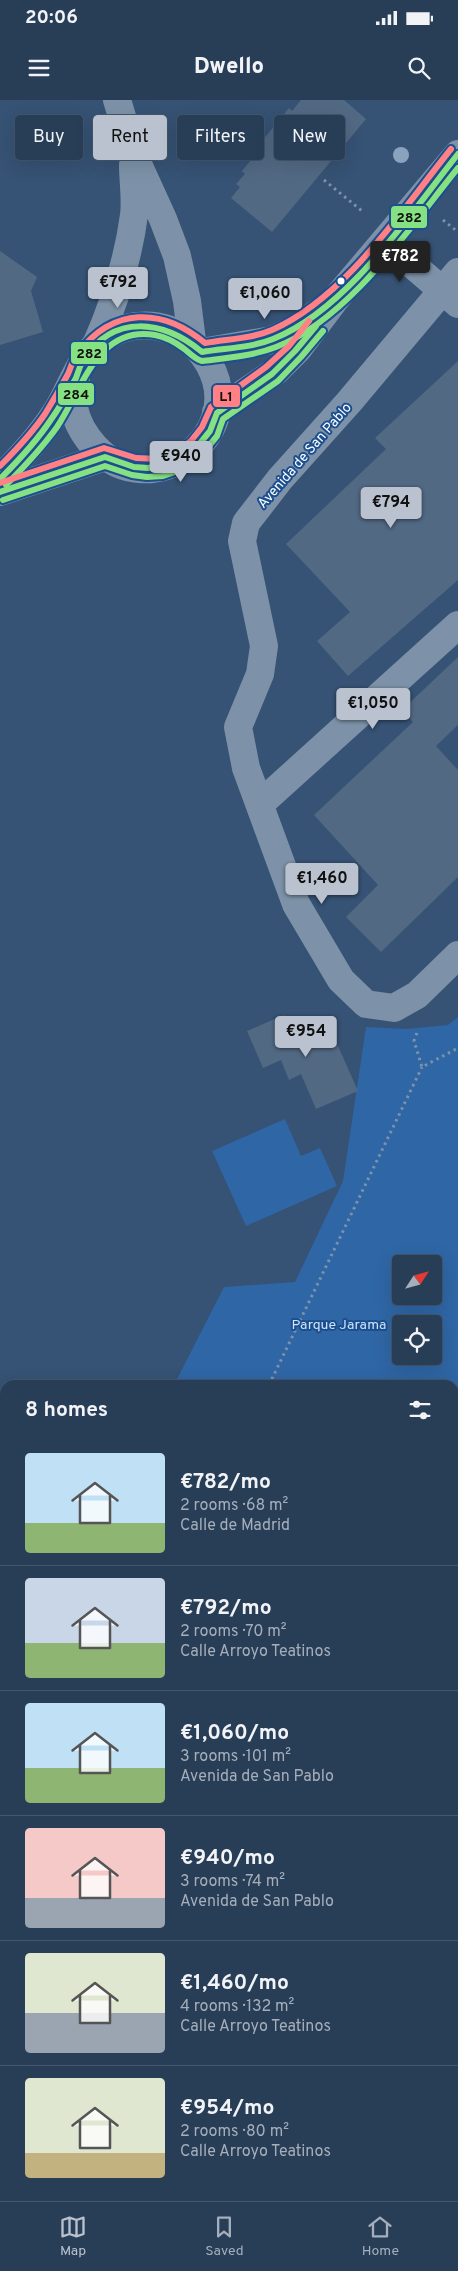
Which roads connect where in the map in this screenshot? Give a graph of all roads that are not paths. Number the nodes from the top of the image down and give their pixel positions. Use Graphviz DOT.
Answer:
graph roads {
  1 [pos="117,100"];
  2 [pos="121,115"];
  3 [pos="458,154"];
  4 [pos="133,160"];
  5 [pos="136,160"];
  6 [pos="386,242"];
  7 [pos="453,289"];
  8 [pos="334,301"];
  9 [pos="96,345"];
  10 [pos="197,347"];
  11 [pos="76,378"];
  12 [pos="216,412"];
  13 [pos="105,457"];
  14 [pos="0,479"];
  15 [pos="0,492"];
  16 [pos="458,625"];
  17 [pos="260,804"];
  18 [pos="458,955"];
  1 -- 2 [label="street"];
  3 -- 6 [label="street"];
  4 -- 9 [label="street"];
  5 -- 10 [label="street"];
  6 -- 7 [label="street"];
  6 -- 8 [label="street"];
  7 -- 17 [label="street, Avenida de San Pablo"];
  8 -- 10 [label="street"];
  8 -- 12 [label="street"];
  9 -- 10 [label="street"];
  9 -- 11 [label="street"];
  10 -- 12 [label="street"];
  11 -- 13 [label="street"];
  11 -- 14 [label="street"];
  12 -- 13 [label="street"];
  13 -- 15 [label="street"];
  16 -- 17 [label="street"];
  17 -- 18 [label="street"];
}
